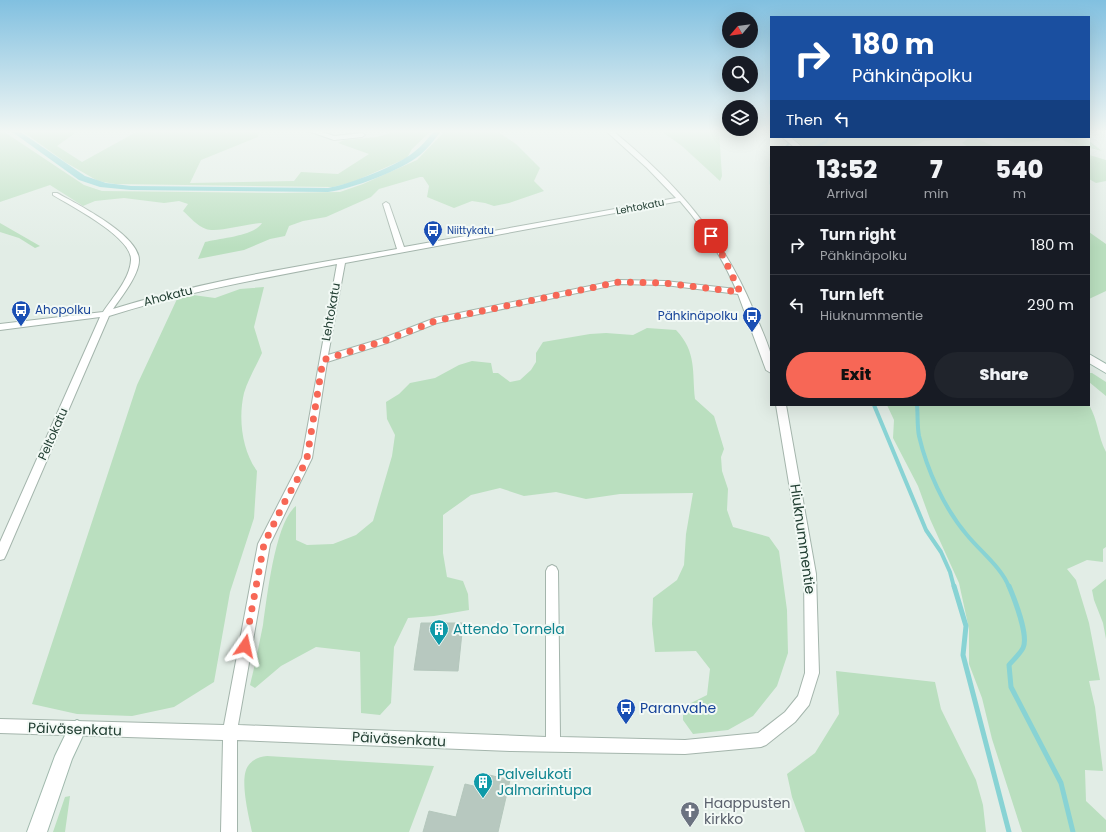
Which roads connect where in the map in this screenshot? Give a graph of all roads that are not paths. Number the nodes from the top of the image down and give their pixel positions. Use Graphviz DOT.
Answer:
graph roads {
  1 [pos="653,170"];
  2 [pos="55,194"];
  3 [pos="680,199"];
  4 [pos="386,204"];
  5 [pos="402,251"];
  6 [pos="339,262"];
  7 [pos="740,292"];
  8 [pos="106,314"];
  9 [pos="0,327"];
  10 [pos="1090,359"];
  11 [pos="323,360"];
  12 [pos="770,367"];
  13 [pos="1106,368"];
  14 [pos="780,406"];
  15 [pos="0,555"];
  16 [pos="552,571"];
  17 [pos="790,717"];
  18 [pos="0,726"];
  19 [pos="77,729"];
  20 [pos="230,732"];
  21 [pos="553,745"];
  22 [pos="37,832"];
  23 [pos="229,832"];
  1 -- 3 [label="street"];
  2 -- 8 [label="street"];
  3 -- 5 [label="street, Lehtokatu"];
  3 -- 7 [label="street"];
  4 -- 5 [label="street"];
  5 -- 6 [label="street, Lehtokatu"];
  6 -- 8 [label="street, Ahokatu"];
  6 -- 11 [label="street, Lehtokatu"];
  7 -- 11 [label="street"];
  7 -- 12 [label="street"];
  8 -- 9 [label="street, Ahokatu"];
  8 -- 15 [label="street, Peltokatu"];
  10 -- 13 [label="street"];
  11 -- 20 [label="street, Lehtokatu"];
  14 -- 17 [label="street, Hiuknummentie"];
  16 -- 21 [label="street"];
  17 -- 21 [label="street, Päiväsenkatu"];
  18 -- 19 [label="street, Päiväsenkatu"];
  19 -- 20 [label="street, Päiväsenkatu"];
  19 -- 22 [label="street"];
  20 -- 21 [label="street, Päiväsenkatu"];
  20 -- 23 [label="street, Lehtokatu"];
}
